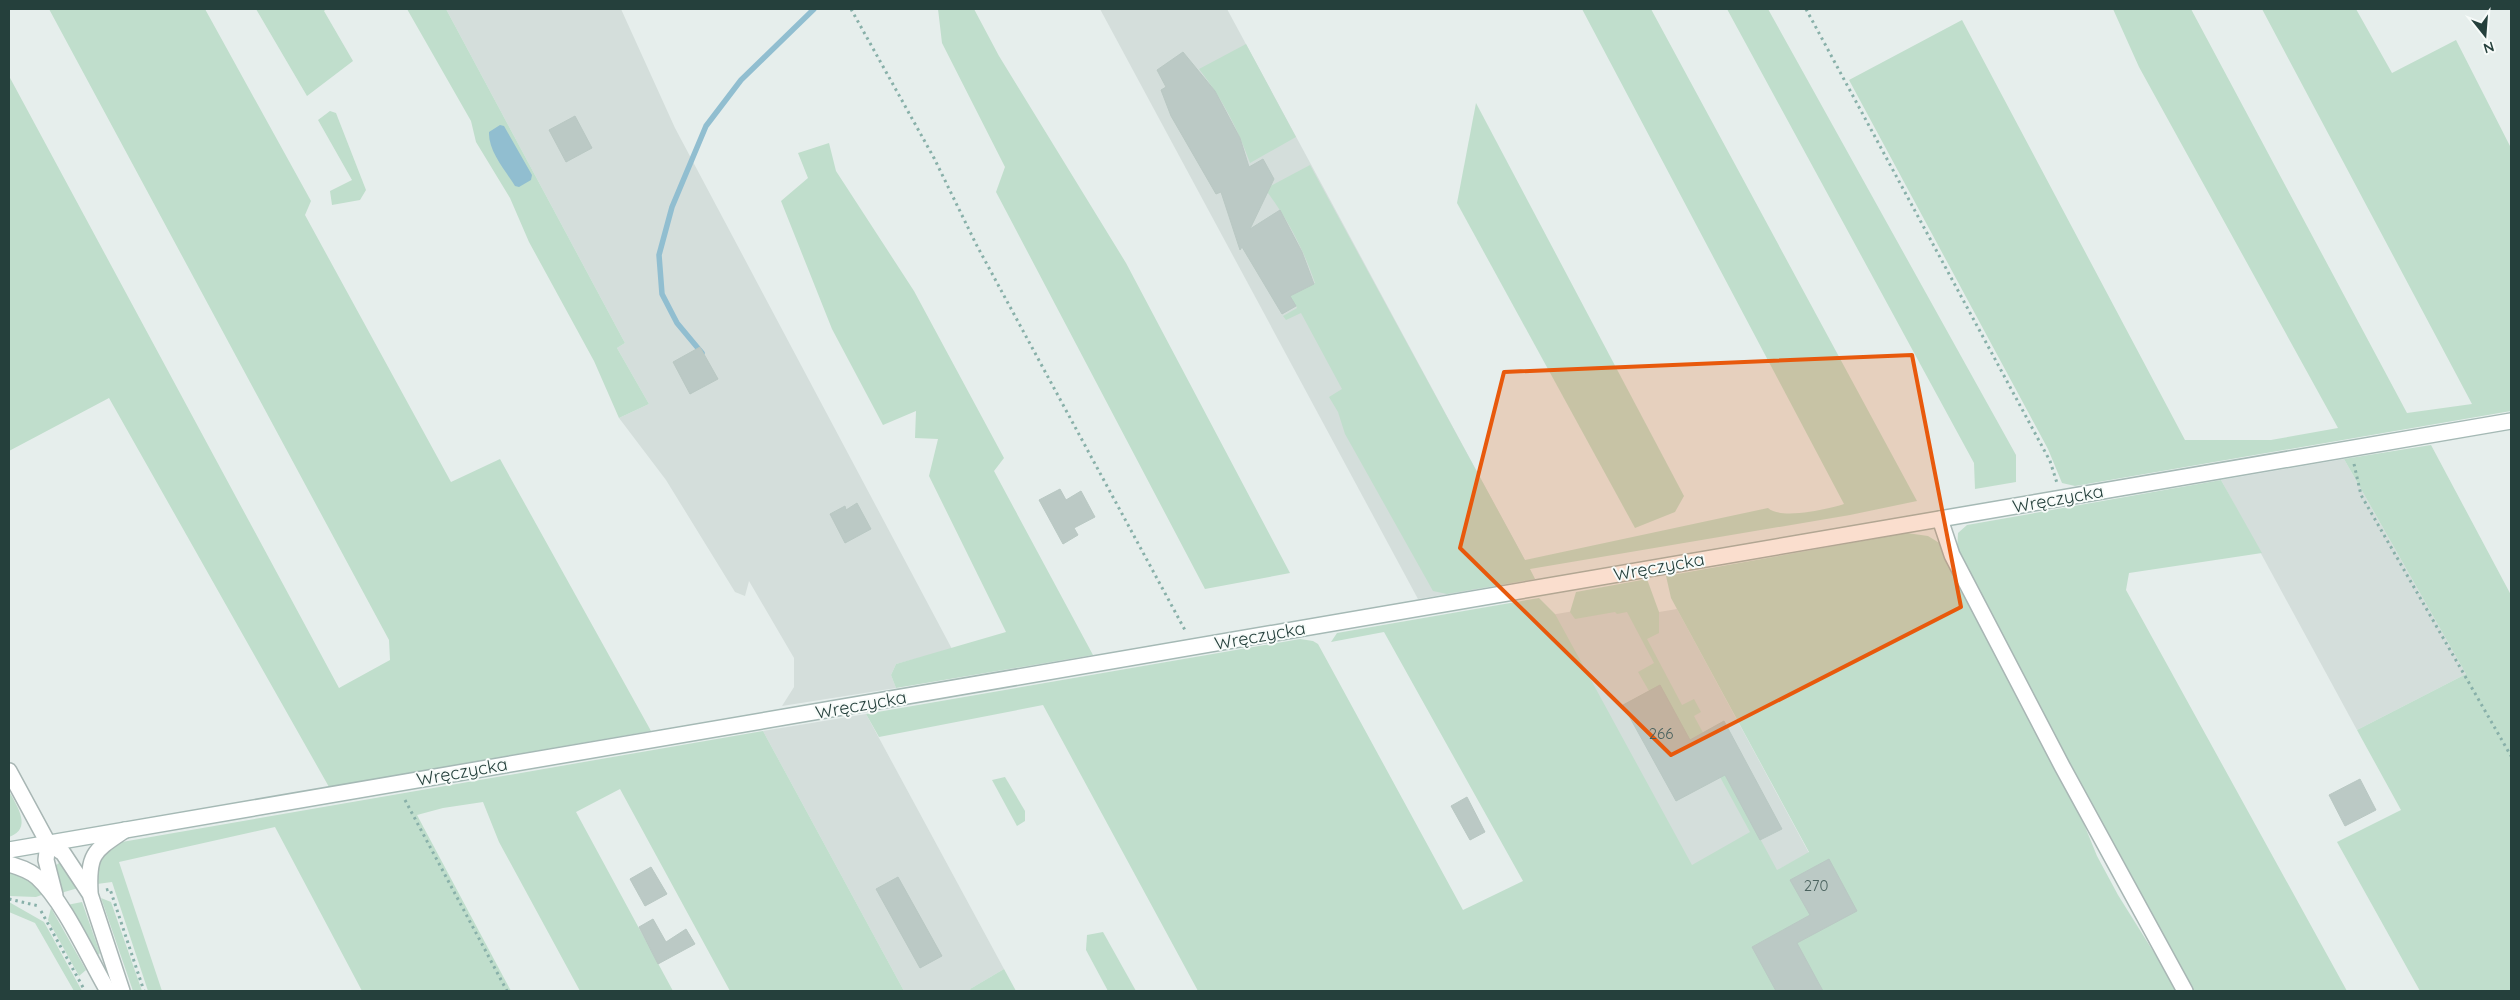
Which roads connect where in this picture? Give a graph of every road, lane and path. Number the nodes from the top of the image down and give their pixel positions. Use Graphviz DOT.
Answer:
graph roads {
  1 [pos="851,9"];
  2 [pos="1806,9"];
  3 [pos="2511,421"];
  4 [pos="2350,449"];
  5 [pos="2060,499"];
  6 [pos="1940,519"];
  7 [pos="1194,648"];
  8 [pos="2511,756"];
  9 [pos="9,771"];
  10 [pos="396,784"];
  11 [pos="125,830"];
  12 [pos="48,842"];
  13 [pos="9,850"];
  14 [pos="9,864"];
  15 [pos="90,894"];
  16 [pos="56,900"];
  17 [pos="38,906"];
  18 [pos="85,991"];
  19 [pos="108,991"];
  20 [pos="122,991"];
  21 [pos="507,991"];
  22 [pos="2185,991"];
  1 -- 7 [label="path"];
  2 -- 5 [label="path"];
  3 -- 4 [label="main road, Wręczycka"];
  4 -- 5 [label="main road, Wręczycka"];
  4 -- 8 [label="path"];
  5 -- 6 [label="main road, Wręczycka"];
  6 -- 7 [label="main road, Wręczycka"];
  6 -- 22 [label="main road"];
  7 -- 10 [label="main road, Wręczycka"];
  9 -- 12 [label="main road"];
  10 -- 11 [label="main road, Wręczycka"];
  10 -- 21 [label="path"];
  11 -- 12 [label="main road, Wręczycka"];
  11 -- 15 [label="main road"];
  12 -- 13 [label="main road, Wręczycka"];
  12 -- 15 [label="main road"];
  12 -- 16 [label="main road"];
  14 -- 16 [label="main road"];
  15 -- 20 [label="main road"];
  16 -- 19 [label="main road"];
  17 -- 18 [label="path"];
}
